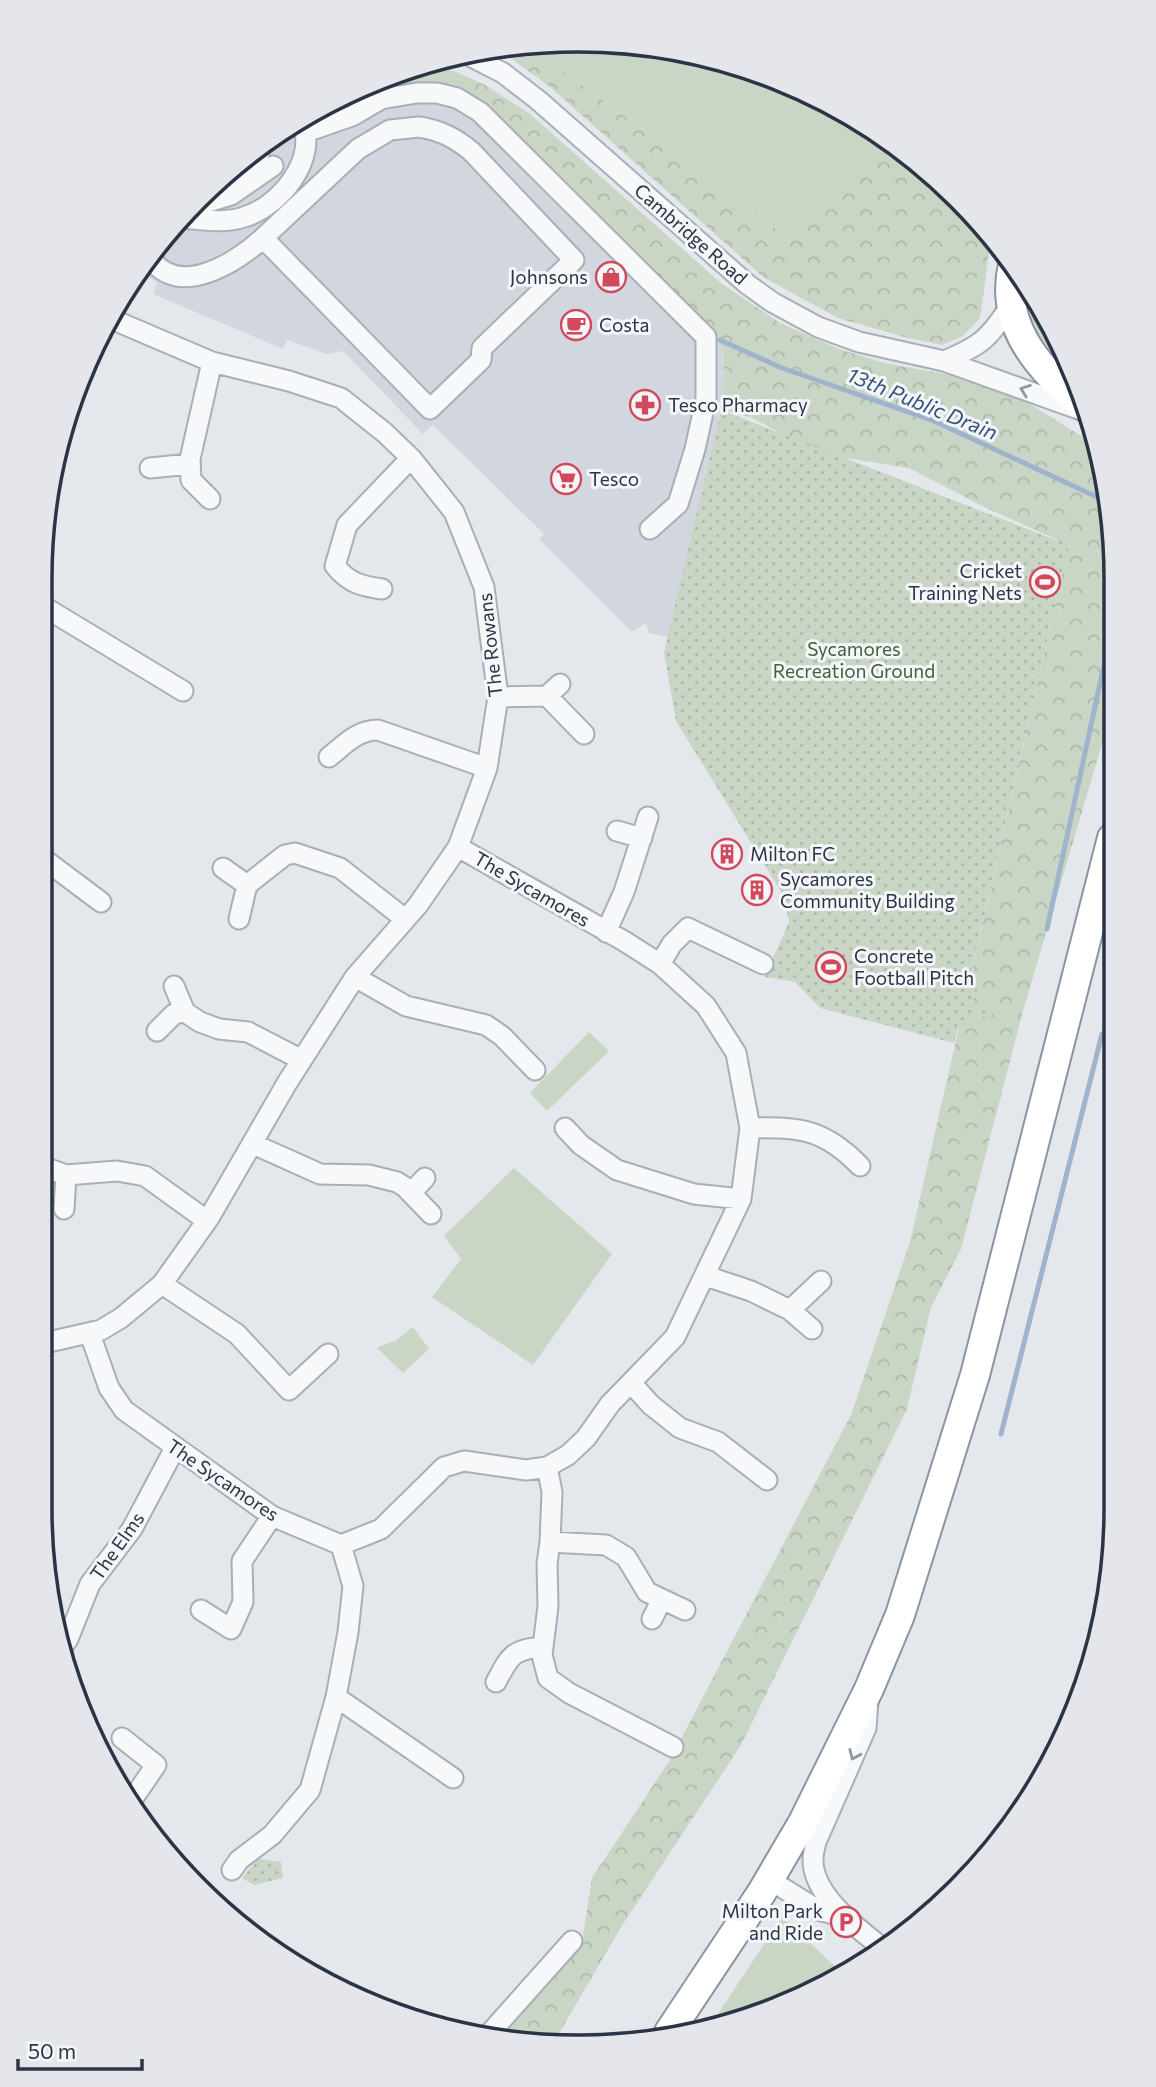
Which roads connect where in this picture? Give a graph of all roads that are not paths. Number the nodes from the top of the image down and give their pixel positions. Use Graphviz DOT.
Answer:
graph roads {
  1 [pos="481,62"];
  2 [pos="314,124"];
  3 [pos="303,130"];
  4 [pos="263,157"];
  5 [pos="258,161"];
  6 [pos="291,181"];
  7 [pos="207,207"];
  8 [pos="252,244"];
  9 [pos="156,265"];
  10 [pos="1009,278"];
  11 [pos="1010,306"];
  12 [pos="119,323"];
  13 [pos="944,361"];
  14 [pos="212,362"];
  15 [pos="1070,395"];
  16 [pos="1075,406"];
  17 [pos="411,458"];
  18 [pos="190,464"];
  19 [pos="150,468"];
  20 [pos="211,499"];
  21 [pos="650,529"];
  22 [pos="383,589"];
  23 [pos="52,612"];
  24 [pos="183,691"];
  25 [pos="498,697"];
  26 [pos="584,734"];
  27 [pos="329,757"];
  28 [pos="487,768"];
  29 [pos="649,817"];
  30 [pos="617,831"];
  31 [pos="642,838"];
  32 [pos="458,847"];
  33 [pos="52,865"];
  34 [pos="223,869"];
  35 [pos="1104,869"];
  36 [pos="247,885"];
  37 [pos="101,902"];
  38 [pos="239,919"];
  39 [pos="405,919"];
  40 [pos="606,932"];
  41 [pos="660,964"];
  42 [pos="763,964"];
  43 [pos="355,976"];
  44 [pos="174,986"];
  45 [pos="185,1012"];
  46 [pos="157,1031"];
  47 [pos="302,1060"];
  48 [pos="535,1070"];
  49 [pos="565,1128"];
  50 [pos="750,1128"];
  51 [pos="253,1144"];
  52 [pos="860,1166"];
  53 [pos="52,1170"];
  54 [pos="66,1175"];
  55 [pos="425,1178"];
  56 [pos="411,1193"];
  57 [pos="741,1199"];
  58 [pos="64,1209"];
  59 [pos="431,1214"];
  60 [pos="206,1220"];
  61 [pos="706,1276"];
  62 [pos="821,1281"];
  63 [pos="162,1284"];
  64 [pos="790,1310"];
  65 [pos="813,1329"];
  66 [pos="90,1334"];
  67 [pos="52,1342"];
  68 [pos="328,1354"];
  69 [pos="631,1383"];
  70 [pos="175,1448"];
  71 [pos="547,1467"];
  72 [pos="767,1480"];
  73 [pos="272,1516"];
  74 [pos="550,1542"];
  75 [pos="341,1545"];
  76 [pos="662,1599"];
  77 [pos="201,1610"];
  78 [pos="685,1611"];
  79 [pos="652,1619"];
  80 [pos="68,1638"];
  81 [pos="543,1647"];
  82 [pos="496,1682"];
  83 [pos="869,1689"];
  84 [pos="337,1698"];
  85 [pos="122,1738"];
  86 [pos="673,1747"];
  87 [pos="453,1779"];
  88 [pos="136,1794"];
  89 [pos="232,1870"];
  90 [pos="770,1880"];
  91 [pos="842,1916"];
  92 [pos="572,1941"];
  93 [pos="874,1943"];
  94 [pos="673,2025"];
  95 [pos="495,2028"];
  1 -- 13 [label="street, Cambridge Road"];
  2 -- 21 [label="street"];
  3 -- 6 [label="street"];
  4 -- 6 [label="street"];
  5 -- 7 [label="street"];
  6 -- 7 [label="street"];
  8 -- 8 [label="street"];
  8 -- 9 [label="street"];
  10 -- 11 [label="highway"];
  11 -- 13 [label="street"];
  11 -- 15 [label="highway"];
  12 -- 14 [label="street, The Rowans"];
  16 -- 13 [label="street, Cambridge Road, one-way"];
  14 -- 17 [label="street, The Rowans"];
  14 -- 18 [label="street"];
  17 -- 22 [label="street"];
  17 -- 25 [label="street, The Rowans"];
  18 -- 19 [label="street"];
  18 -- 20 [label="street"];
  23 -- 24 [label="street"];
  25 -- 26 [label="street"];
  25 -- 28 [label="street, The Rowans"];
  27 -- 28 [label="street"];
  28 -- 32 [label="street, The Rowans"];
  29 -- 31 [label="street, The Sycamores"];
  30 -- 31 [label="street"];
  31 -- 40 [label="street, The Sycamores"];
  32 -- 39 [label="street, The Rowans"];
  32 -- 40 [label="street, The Sycamores"];
  33 -- 37 [label="street"];
  34 -- 36 [label="street"];
  35 -- 83 [label="highway"];
  36 -- 38 [label="street"];
  36 -- 39 [label="street"];
  39 -- 43 [label="street, The Rowans"];
  40 -- 41 [label="street, The Sycamores"];
  41 -- 42 [label="street"];
  41 -- 50 [label="street, The Sycamores"];
  43 -- 47 [label="street, The Rowans"];
  43 -- 48 [label="street"];
  44 -- 45 [label="street"];
  45 -- 46 [label="street"];
  45 -- 47 [label="street"];
  47 -- 51 [label="street, The Rowans"];
  49 -- 57 [label="street"];
  50 -- 52 [label="street"];
  50 -- 57 [label="street, The Sycamores"];
  51 -- 56 [label="street"];
  51 -- 60 [label="street, The Rowans"];
  53 -- 54 [label="street"];
  54 -- 58 [label="street"];
  54 -- 60 [label="street"];
  55 -- 56 [label="street"];
  56 -- 59 [label="street"];
  57 -- 61 [label="street, The Sycamores"];
  60 -- 63 [label="street, The Rowans"];
  61 -- 64 [label="street"];
  61 -- 69 [label="street, The Sycamores"];
  62 -- 64 [label="street"];
  63 -- 66 [label="street, The Rowans"];
  63 -- 68 [label="street"];
  64 -- 65 [label="street"];
  66 -- 67 [label="street, The Rowans"];
  66 -- 70 [label="street, The Sycamores"];
  69 -- 71 [label="street, The Sycamores"];
  69 -- 72 [label="street"];
  70 -- 73 [label="street, The Sycamores"];
  70 -- 80 [label="street, The Elms"];
  71 -- 74 [label="street"];
  71 -- 75 [label="street"];
  73 -- 75 [label="street, The Sycamores"];
  73 -- 77 [label="street"];
  74 -- 76 [label="street"];
  74 -- 81 [label="street"];
  75 -- 84 [label="street"];
  76 -- 78 [label="street"];
  76 -- 79 [label="street"];
  81 -- 82 [label="street"];
  81 -- 86 [label="street"];
  83 -- 90 [label="highway"];
  83 -- 91 [label="street, one-way"];
  84 -- 87 [label="street"];
  84 -- 89 [label="street"];
  85 -- 88 [label="street"];
  90 -- 91 [label="street"];
  90 -- 94 [label="highway"];
  91 -- 93 [label="street"];
  92 -- 95 [label="street"];
}
